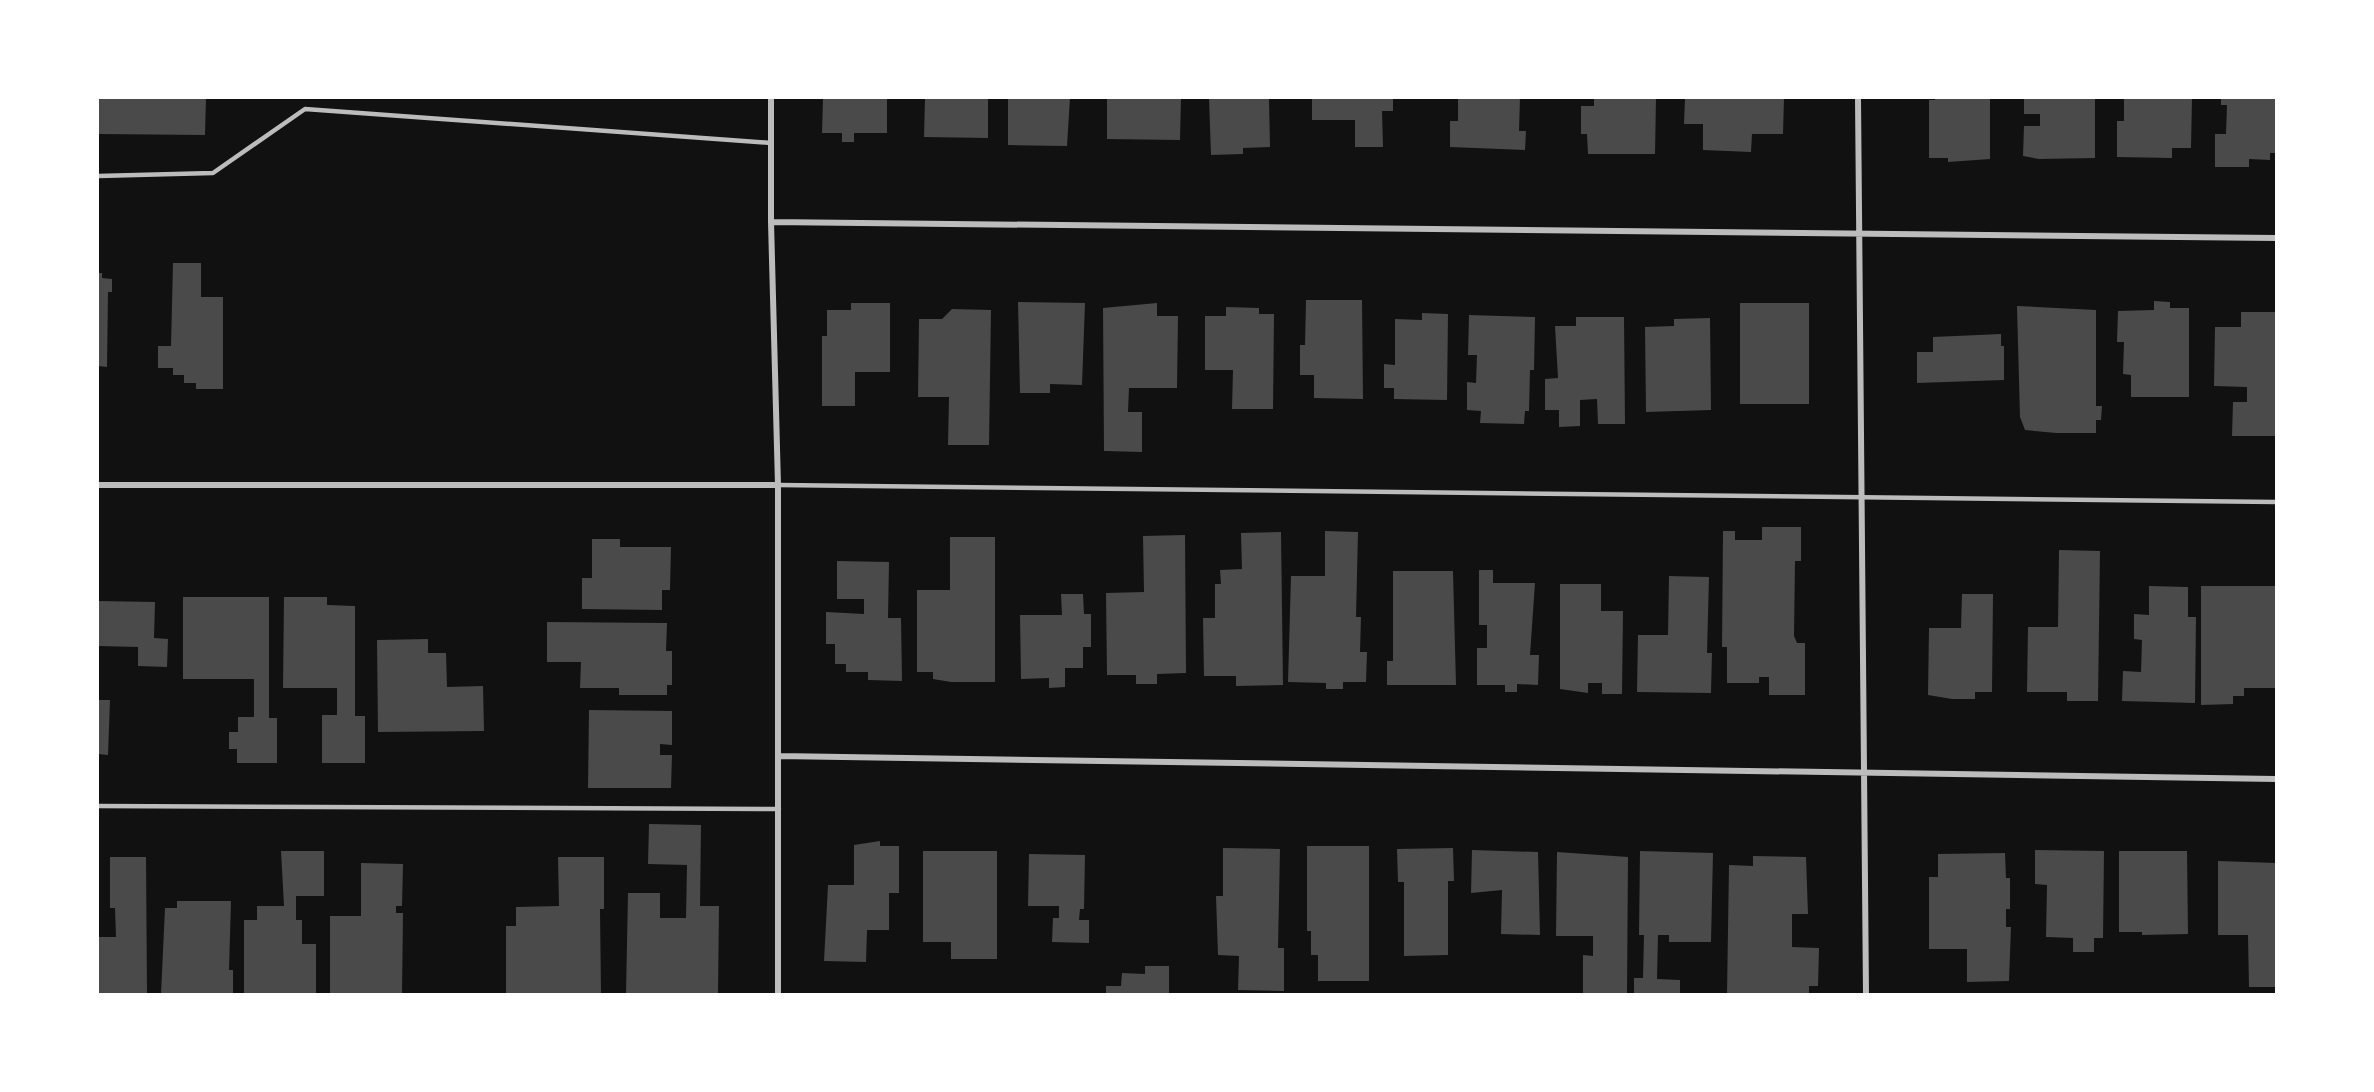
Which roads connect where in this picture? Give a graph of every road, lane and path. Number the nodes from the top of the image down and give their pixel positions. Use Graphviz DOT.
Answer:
graph roads {
  1 [pos="771,98"];
  2 [pos="1857,98"];
  3 [pos="771,143"];
  4 [pos="98,176"];
  5 [pos="771,222"];
  6 [pos="1860,233"];
  7 [pos="2277,238"];
  8 [pos="98,485"];
  9 [pos="778,485"];
  10 [pos="1862,499"];
  11 [pos="2277,502"];
  12 [pos="779,756"];
  13 [pos="1863,773"];
  14 [pos="2277,779"];
  15 [pos="98,806"];
  16 [pos="779,809"];
  17 [pos="778,994"];
  18 [pos="1866,994"];
  1 -- 3 [label="street"];
  2 -- 6 [label="street"];
  3 -- 4 [label="lane"];
  3 -- 5 [label="street"];
  5 -- 6 [label="street"];
  5 -- 9 [label="street"];
  6 -- 7 [label="street"];
  6 -- 10 [label="street"];
  8 -- 9 [label="street"];
  9 -- 10 [label="lane"];
  9 -- 12 [label="street"];
  10 -- 11 [label="lane"];
  10 -- 13 [label="street"];
  12 -- 13 [label="street"];
  12 -- 16 [label="street"];
  13 -- 14 [label="street"];
  13 -- 18 [label="street"];
  15 -- 16 [label="lane"];
  16 -- 17 [label="street"];
}
